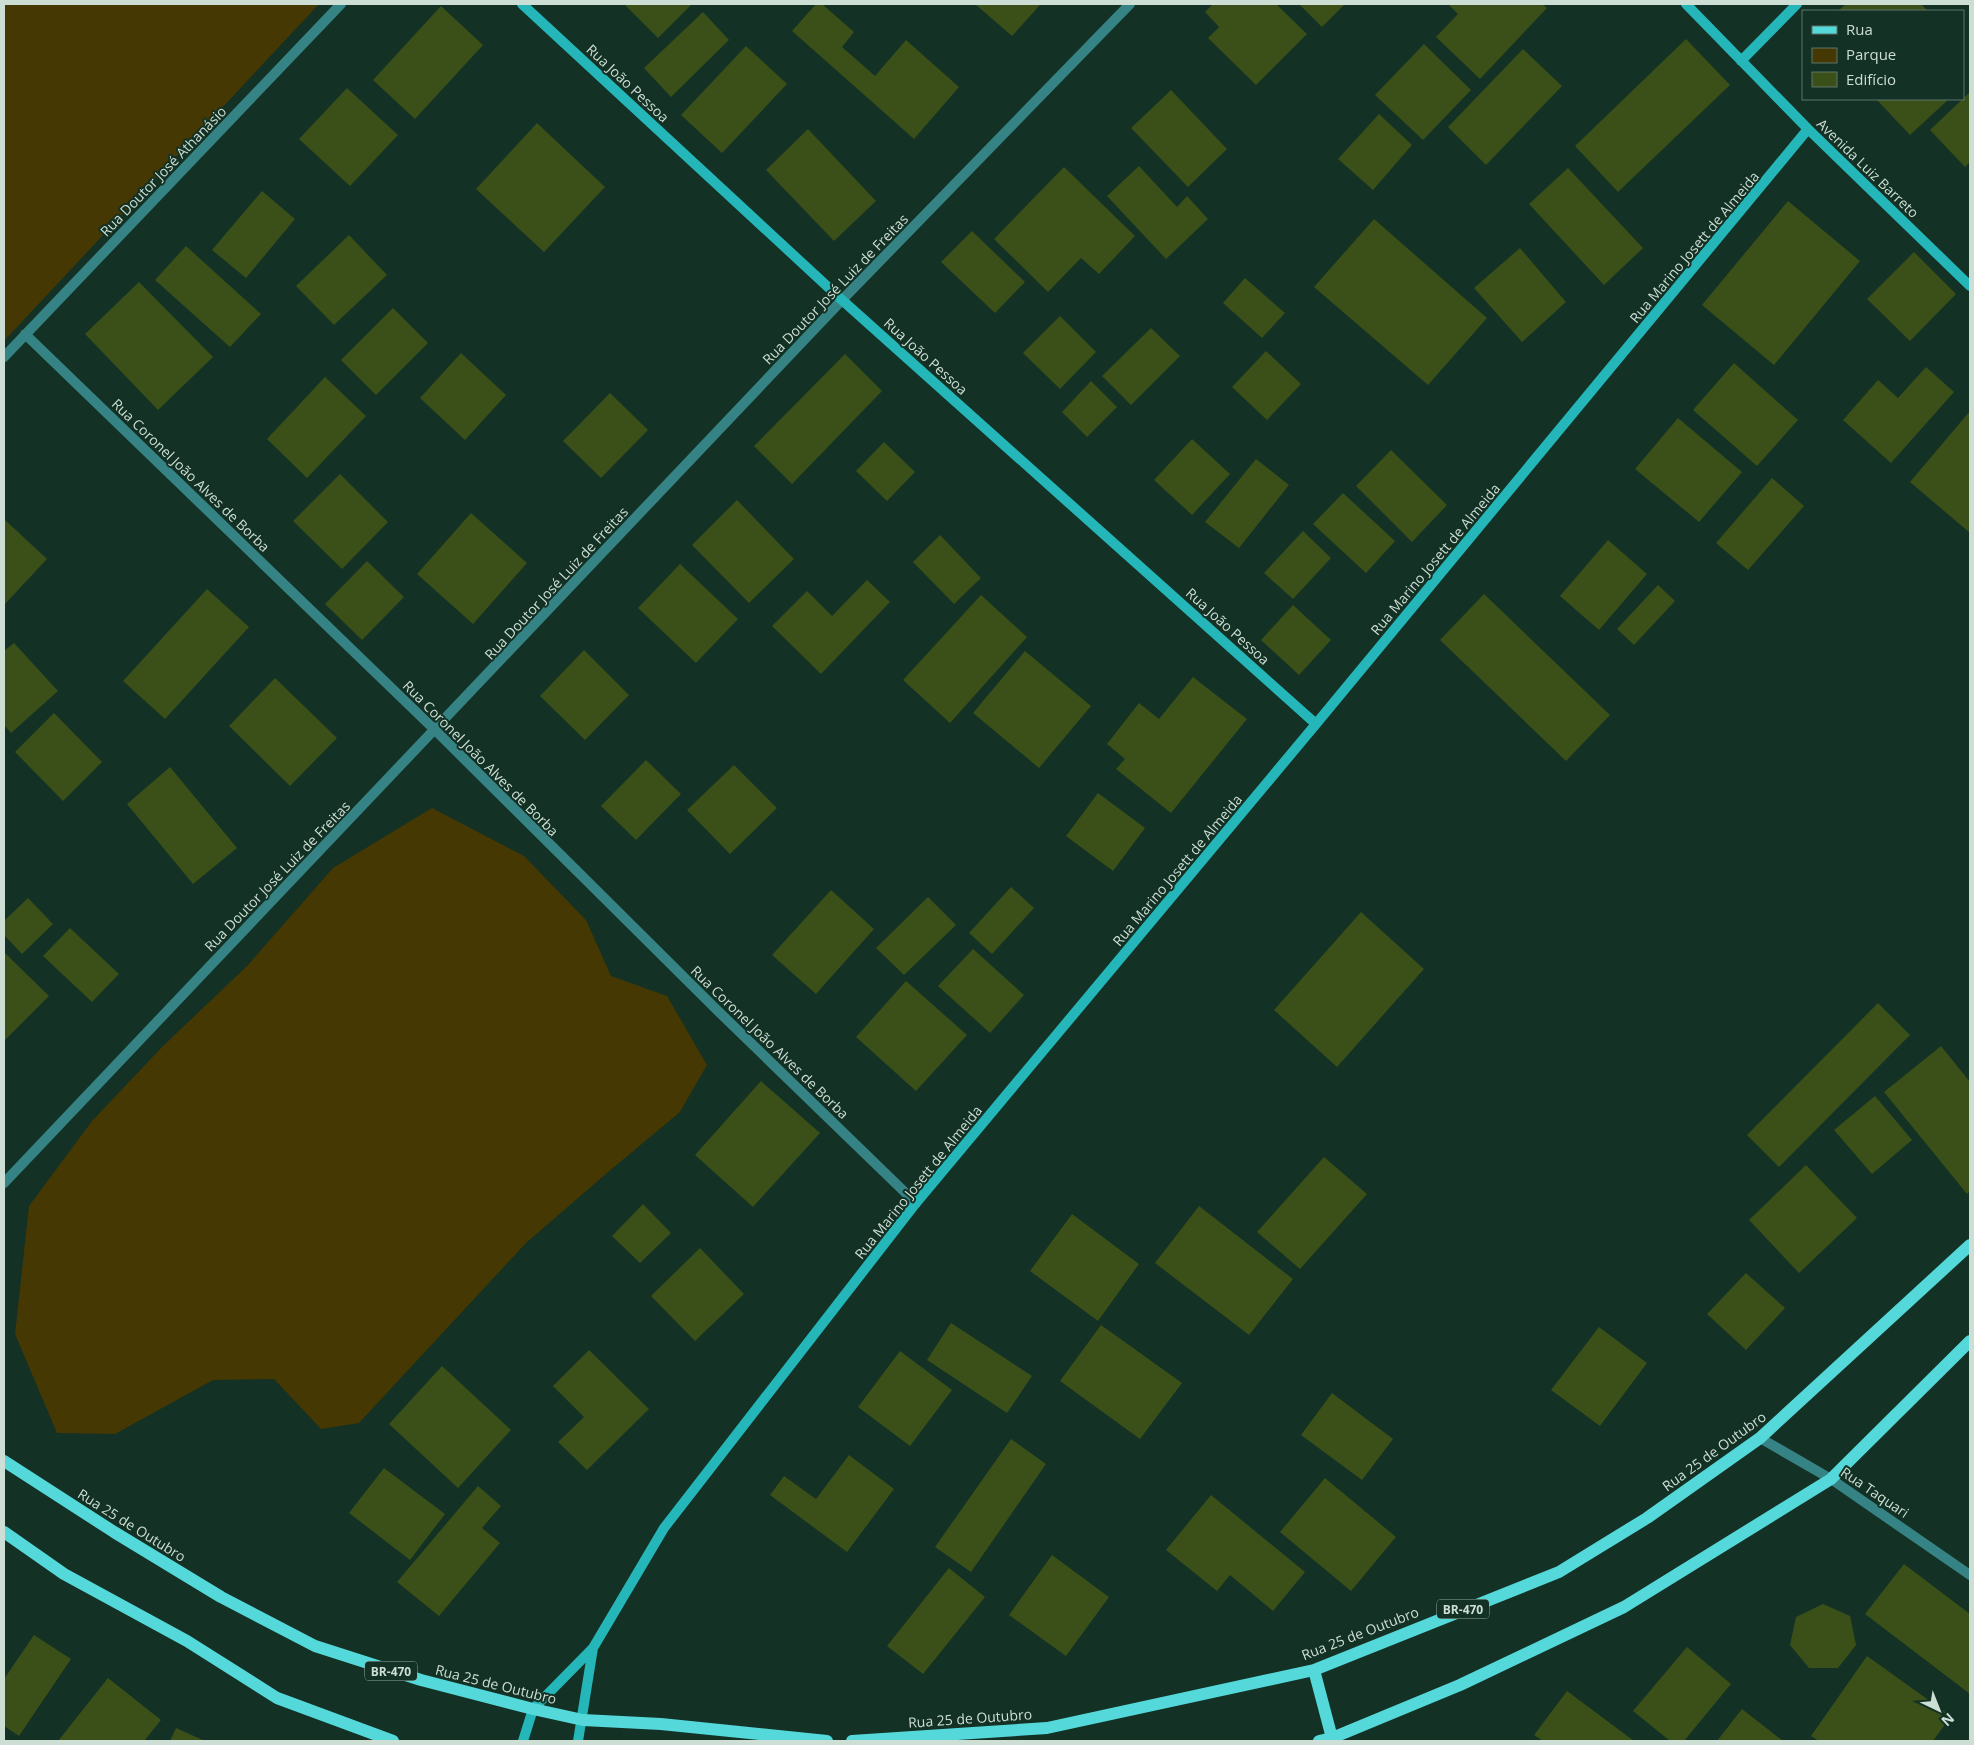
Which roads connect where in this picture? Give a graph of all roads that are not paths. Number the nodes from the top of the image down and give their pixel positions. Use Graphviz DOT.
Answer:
graph roads {
  1 [pos="341,4"];
  2 [pos="522,4"];
  3 [pos="1130,4"];
  4 [pos="1686,4"];
  5 [pos="1797,4"];
  6 [pos="1742,61"];
  7 [pos="1808,130"];
  8 [pos="1970,286"];
  9 [pos="842,300"];
  10 [pos="25,334"];
  11 [pos="4,357"];
  12 [pos="1316,724"];
  13 [pos="435,730"];
  14 [pos="4,1182"];
  15 [pos="916,1203"];
  16 [pos="1970,1245"];
  17 [pos="1970,1342"];
  18 [pos="1760,1438"];
  19 [pos="4,1461"];
  20 [pos="1831,1479"];
  21 [pos="4,1532"];
  22 [pos="1970,1574"];
  23 [pos="593,1648"];
  24 [pos="1314,1670"];
  25 [pos="533,1709"];
  26 [pos="583,1720"];
  27 [pos="1332,1738"];
  28 [pos="393,1741"];
  29 [pos="523,1741"];
  30 [pos="578,1741"];
  31 [pos="827,1741"];
  32 [pos="852,1741"];
  33 [pos="1319,1741"];
  1 -- 10 [label="street, Rua Doutor José Athanásio"];
  2 -- 9 [label="street, Rua João Pessoa"];
  3 -- 9 [label="street, Rua Doutor José Luiz de Freitas"];
  4 -- 6 [label="street, Avenida Luiz Barreto"];
  5 -- 6 [label="street"];
  6 -- 7 [label="street, Avenida Luiz Barreto"];
  7 -- 8 [label="street, Avenida Luiz Barreto"];
  7 -- 12 [label="street, Rua Marino Josett de Almeida"];
  9 -- 12 [label="street, Rua João Pessoa"];
  9 -- 13 [label="street, Rua Doutor José Luiz de Freitas"];
  10 -- 11 [label="street, Rua Doutor José Athanásio"];
  10 -- 13 [label="street, Rua Coronel João Alves de Borba"];
  12 -- 15 [label="street, Rua Marino Josett de Almeida"];
  13 -- 14 [label="street, Rua Doutor José Luiz de Freitas"];
  13 -- 15 [label="street, Rua Coronel João Alves de Borba"];
  15 -- 23 [label="street, Rua Marino Josett de Almeida"];
  16 -- 18 [label="main road, Rua 25 de Outubro / BR-470"];
  17 -- 20 [label="main road"];
  18 -- 20 [label="street, Rua Taquari"];
  18 -- 24 [label="main road, Rua 25 de Outubro / BR-470"];
  19 -- 25 [label="main road, Rua 25 de Outubro / BR-470"];
  20 -- 22 [label="street, Rua Taquari"];
  20 -- 27 [label="main road"];
  21 -- 28 [label="main road"];
  23 -- 25 [label="street, Rua Marino Josett de Almeida"];
  23 -- 26 [label="street, Rua Marino Josett de Almeida"];
  24 -- 27 [label="main road"];
  24 -- 32 [label="main road, Rua 25 de Outubro / BR-470"];
  25 -- 26 [label="main road, Rua 25 de Outubro / BR-470"];
  25 -- 29 [label="street"];
  26 -- 30 [label="street, Rua Marino Josett de Almeida"];
  26 -- 31 [label="main road, Rua 25 de Outubro / BR-470"];
  27 -- 33 [label="main road"];
}
